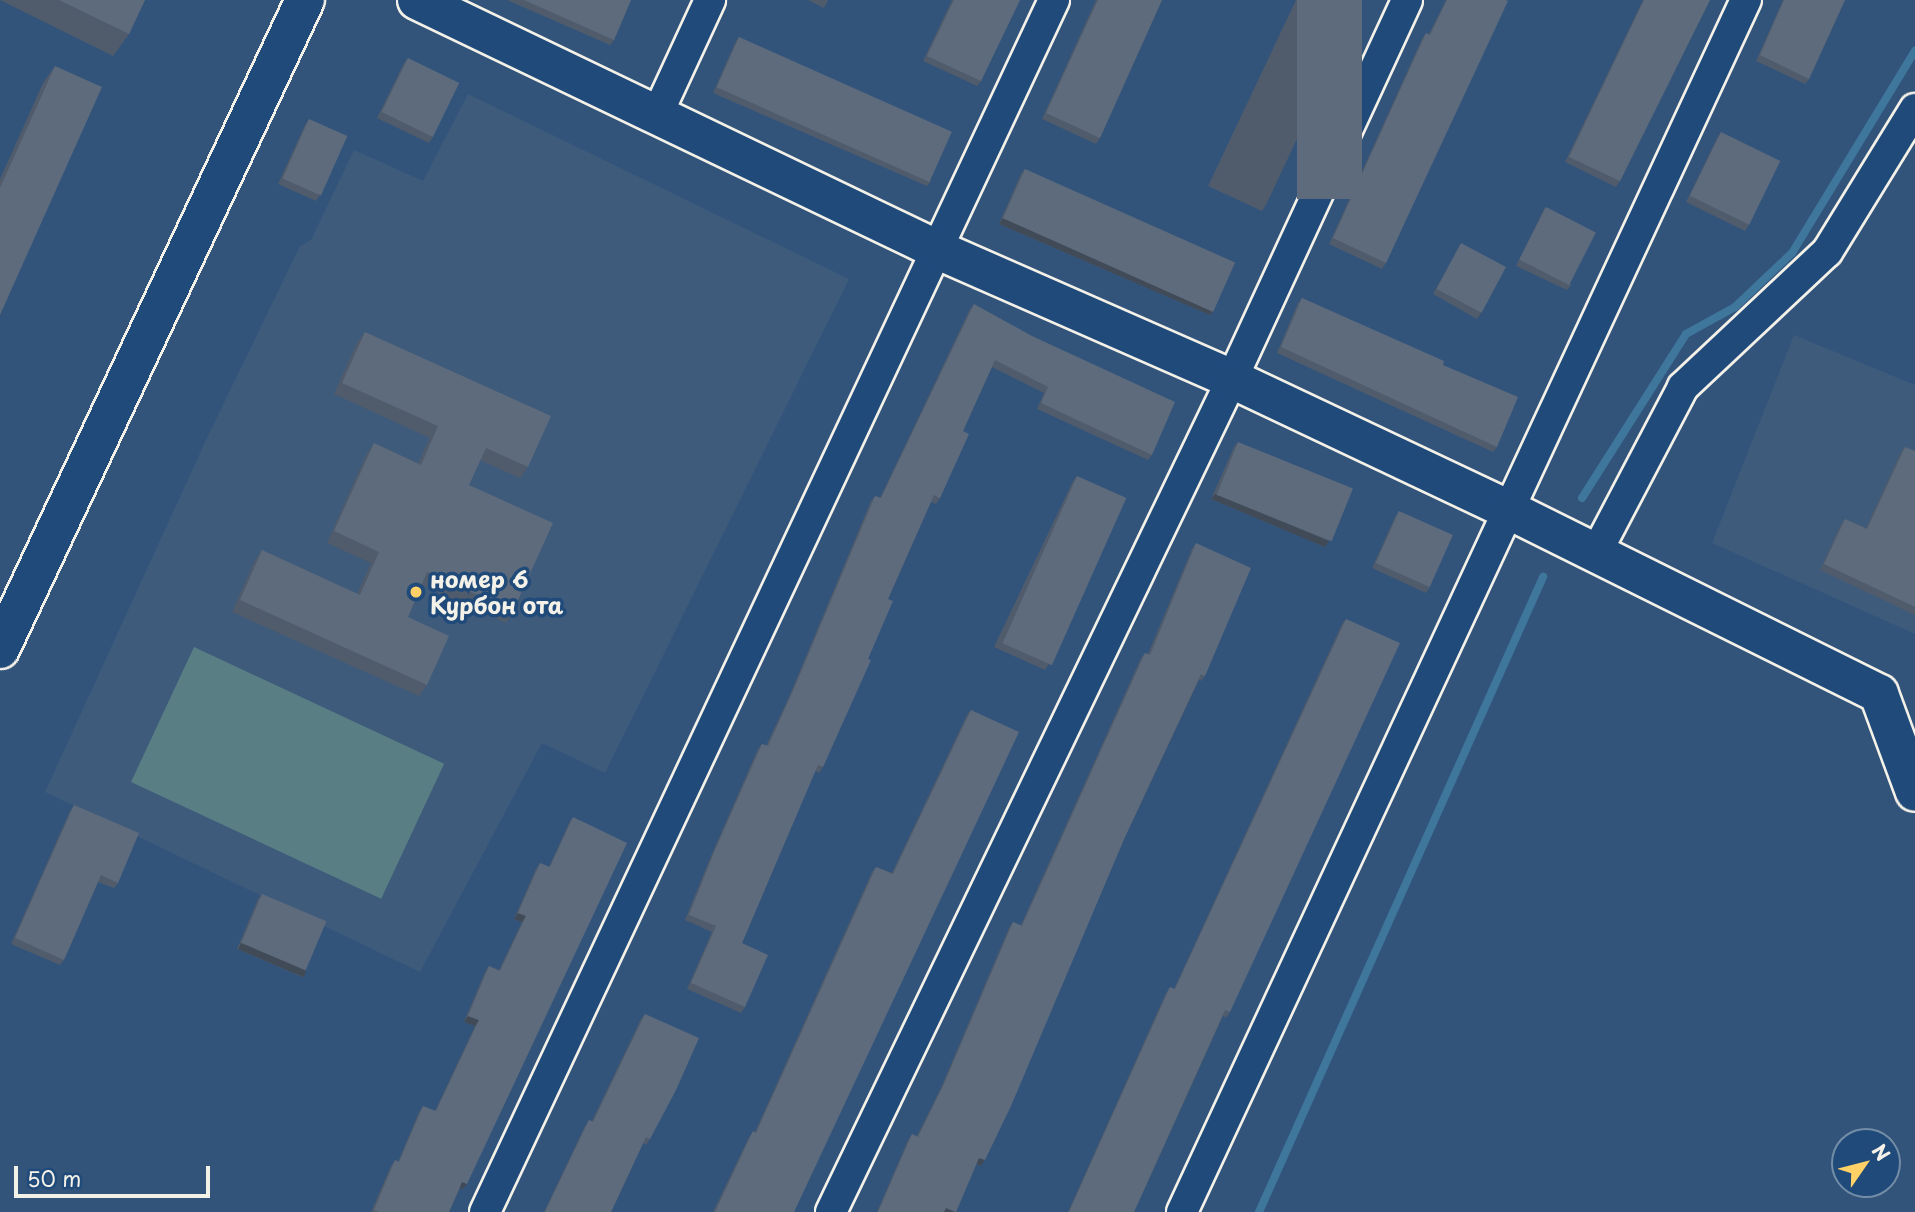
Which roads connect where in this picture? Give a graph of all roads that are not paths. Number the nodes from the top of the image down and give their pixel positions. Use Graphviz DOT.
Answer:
graph roads {
  1 [pos="305,0"];
  2 [pos="417,0"];
  3 [pos="710,0"];
  4 [pos="1054,0"];
  5 [pos="1407,0"];
  6 [pos="1746,0"];
  7 [pos="1915,109"];
  8 [pos="656,117"];
  9 [pos="938,250"];
  10 [pos="1232,379"];
  11 [pos="1507,509"];
  12 [pos="1596,553"];
  13 [pos="0,649"];
  14 [pos="1915,793"];
  15 [pos="485,1212"];
  16 [pos="831,1212"];
  17 [pos="1182,1212"];
  1 -- 13 [label="street"];
  2 -- 8 [label="street"];
  3 -- 8 [label="street"];
  4 -- 9 [label="street"];
  5 -- 10 [label="street"];
  6 -- 11 [label="street"];
  7 -- 12 [label="street"];
  8 -- 9 [label="street"];
  9 -- 10 [label="street"];
  9 -- 15 [label="street"];
  10 -- 11 [label="street"];
  10 -- 16 [label="street"];
  11 -- 12 [label="street"];
  11 -- 17 [label="street"];
  12 -- 14 [label="street"];
}
